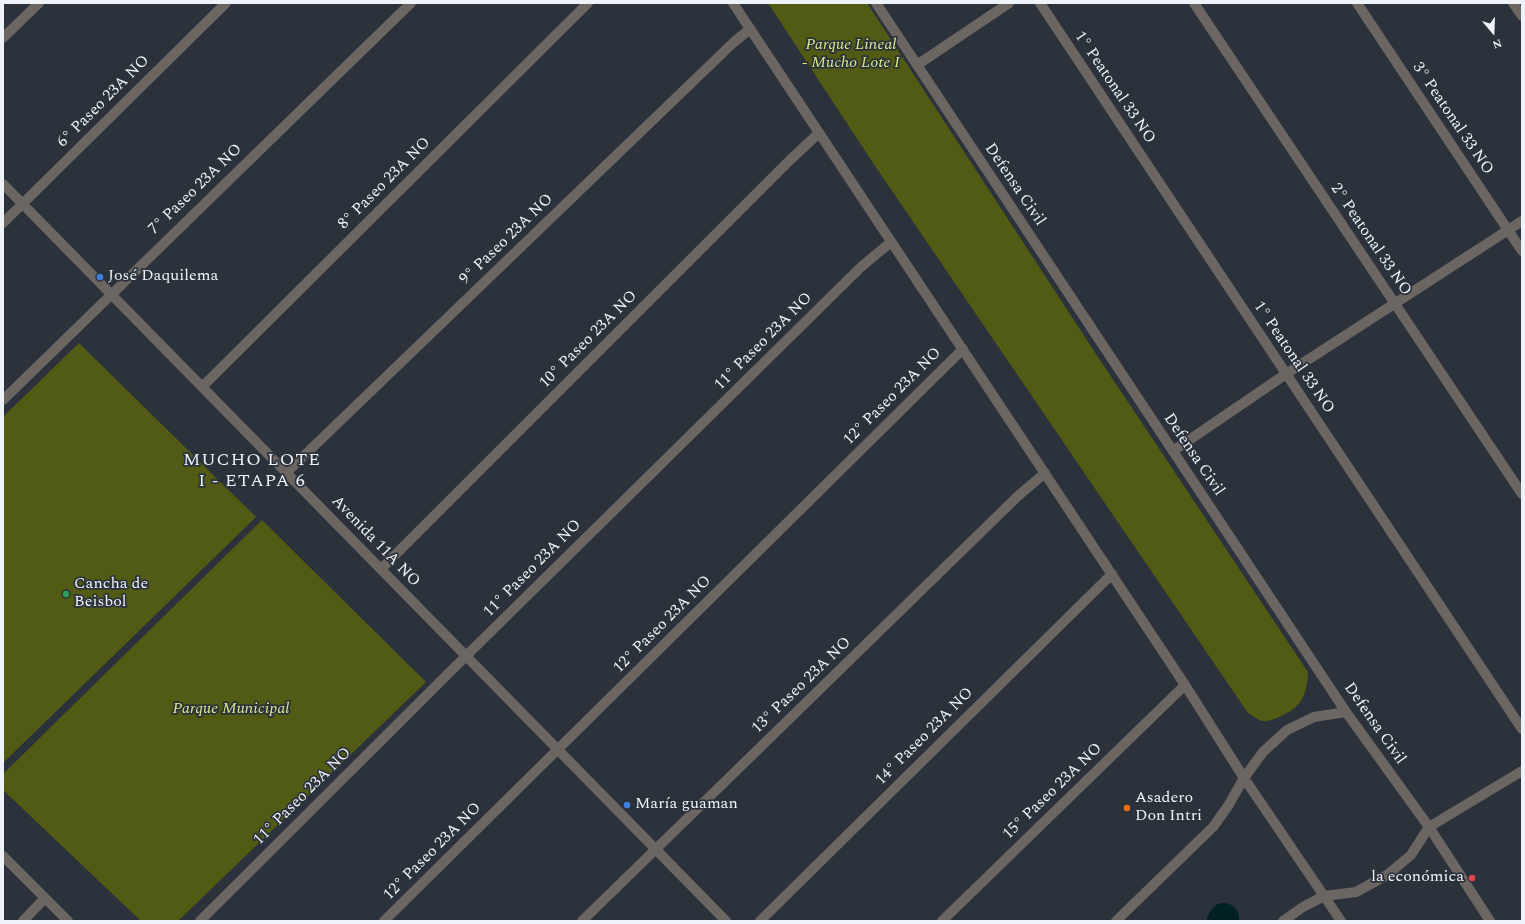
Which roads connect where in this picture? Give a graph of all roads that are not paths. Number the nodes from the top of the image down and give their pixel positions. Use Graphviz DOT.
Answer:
graph roads {
  1 [pos="39,3"];
  2 [pos="226,3"];
  3 [pos="411,3"];
  4 [pos="588,3"];
  5 [pos="733,3"];
  6 [pos="876,3"];
  7 [pos="1009,3"];
  8 [pos="1040,3"];
  9 [pos="1194,3"];
  10 [pos="1357,3"];
  11 [pos="1513,3"];
  12 [pos="1522,16"];
  13 [pos="750,29"];
  14 [pos="3,38"];
  15 [pos="917,66"];
  16 [pos="819,133"];
  17 [pos="3,184"];
  18 [pos="22,204"];
  19 [pos="1522,221"];
  20 [pos="3,223"];
  21 [pos="1508,230"];
  22 [pos="891,242"];
  23 [pos="1522,251"];
  24 [pos="111,294"];
  25 [pos="1395,304"];
  26 [pos="963,349"];
  27 [pos="1286,374"];
  28 [pos="202,387"];
  29 [pos="3,400"];
  30 [pos="1173,451"];
  31 [pos="286,473"];
  32 [pos="1045,473"];
  33 [pos="1522,494"];
  34 [pos="381,570"];
  35 [pos="1112,574"];
  36 [pos="466,656"];
  37 [pos="1185,685"];
  38 [pos="1346,712"];
  39 [pos="1522,729"];
  40 [pos="558,750"];
  41 [pos="1522,771"];
  42 [pos="1244,778"];
  43 [pos="1429,827"];
  44 [pos="656,849"];
  45 [pos="3,856"];
  46 [pos="1324,896"];
  47 [pos="45,898"];
  48 [pos="23,921"];
  49 [pos="68,921"];
  50 [pos="200,921"];
  51 [pos="384,921"];
  52 [pos="582,921"];
  53 [pos="726,921"];
  54 [pos="760,921"];
  55 [pos="942,921"];
  56 [pos="1116,921"];
  57 [pos="1283,921"];
  58 [pos="1341,921"];
  59 [pos="1490,921"];
  1 -- 14 [label="street"];
  2 -- 18 [label="street, 6° Paseo 23A NO"];
  3 -- 24 [label="street, 7° Paseo 23A NO"];
  4 -- 28 [label="street, 8° Paseo 23A NO"];
  5 -- 13 [label="street"];
  6 -- 15 [label="street, Defensa Civil"];
  7 -- 15 [label="street"];
  8 -- 27 [label="street, 1° Peatonal 33 NO"];
  9 -- 25 [label="street, 2° Peatonal 33 NO"];
  10 -- 21 [label="street, 3° Peatonal 33 NO"];
  11 -- 12 [label="street"];
  13 -- 16 [label="street"];
  13 -- 31 [label="street, 9° Paseo 23A NO"];
  15 -- 30 [label="street, Defensa Civil"];
  16 -- 22 [label="street"];
  16 -- 34 [label="street, 10° Paseo 23A NO"];
  17 -- 18 [label="street, Avenida 11A NO"];
  18 -- 20 [label="street, 6° Paseo 23A NO"];
  18 -- 24 [label="street, Avenida 11A NO"];
  19 -- 21 [label="street"];
  21 -- 23 [label="street, 3° Peatonal 33 NO"];
  21 -- 25 [label="street"];
  22 -- 26 [label="street"];
  22 -- 36 [label="street, 11° Paseo 23A NO"];
  24 -- 28 [label="street, Avenida 11A NO"];
  24 -- 29 [label="street, 7° Paseo 23A NO"];
  25 -- 27 [label="street"];
  25 -- 33 [label="street, 2° Peatonal 33 NO"];
  26 -- 32 [label="street"];
  26 -- 40 [label="street, 12° Paseo 23A NO"];
  27 -- 30 [label="street"];
  27 -- 39 [label="street, 1° Peatonal 33 NO"];
  28 -- 31 [label="street, Avenida 11A NO"];
  30 -- 38 [label="street, Defensa Civil"];
  31 -- 34 [label="street, Avenida 11A NO"];
  32 -- 35 [label="street"];
  32 -- 44 [label="street, 13° Paseo 23A NO"];
  34 -- 36 [label="street, Avenida 11A NO"];
  35 -- 37 [label="street"];
  35 -- 54 [label="street, 14° Paseo 23A NO"];
  36 -- 40 [label="street, Avenida 11A NO"];
  36 -- 50 [label="street, 11° Paseo 23A NO"];
  37 -- 42 [label="street"];
  37 -- 55 [label="street, 15° Paseo 23A NO"];
  38 -- 42 [label="street"];
  38 -- 43 [label="street, Defensa Civil"];
  40 -- 44 [label="street, Avenida 11A NO"];
  40 -- 51 [label="street, 12° Paseo 23A NO"];
  41 -- 43 [label="street"];
  42 -- 46 [label="street"];
  42 -- 56 [label="street"];
  43 -- 46 [label="street"];
  43 -- 59 [label="street, Defensa Civil"];
  44 -- 52 [label="street, 13° Paseo 23A NO"];
  44 -- 53 [label="street, Avenida 11A NO"];
  45 -- 47 [label="street"];
  46 -- 57 [label="street"];
  46 -- 58 [label="street"];
  47 -- 48 [label="street"];
  47 -- 49 [label="street"];
}
